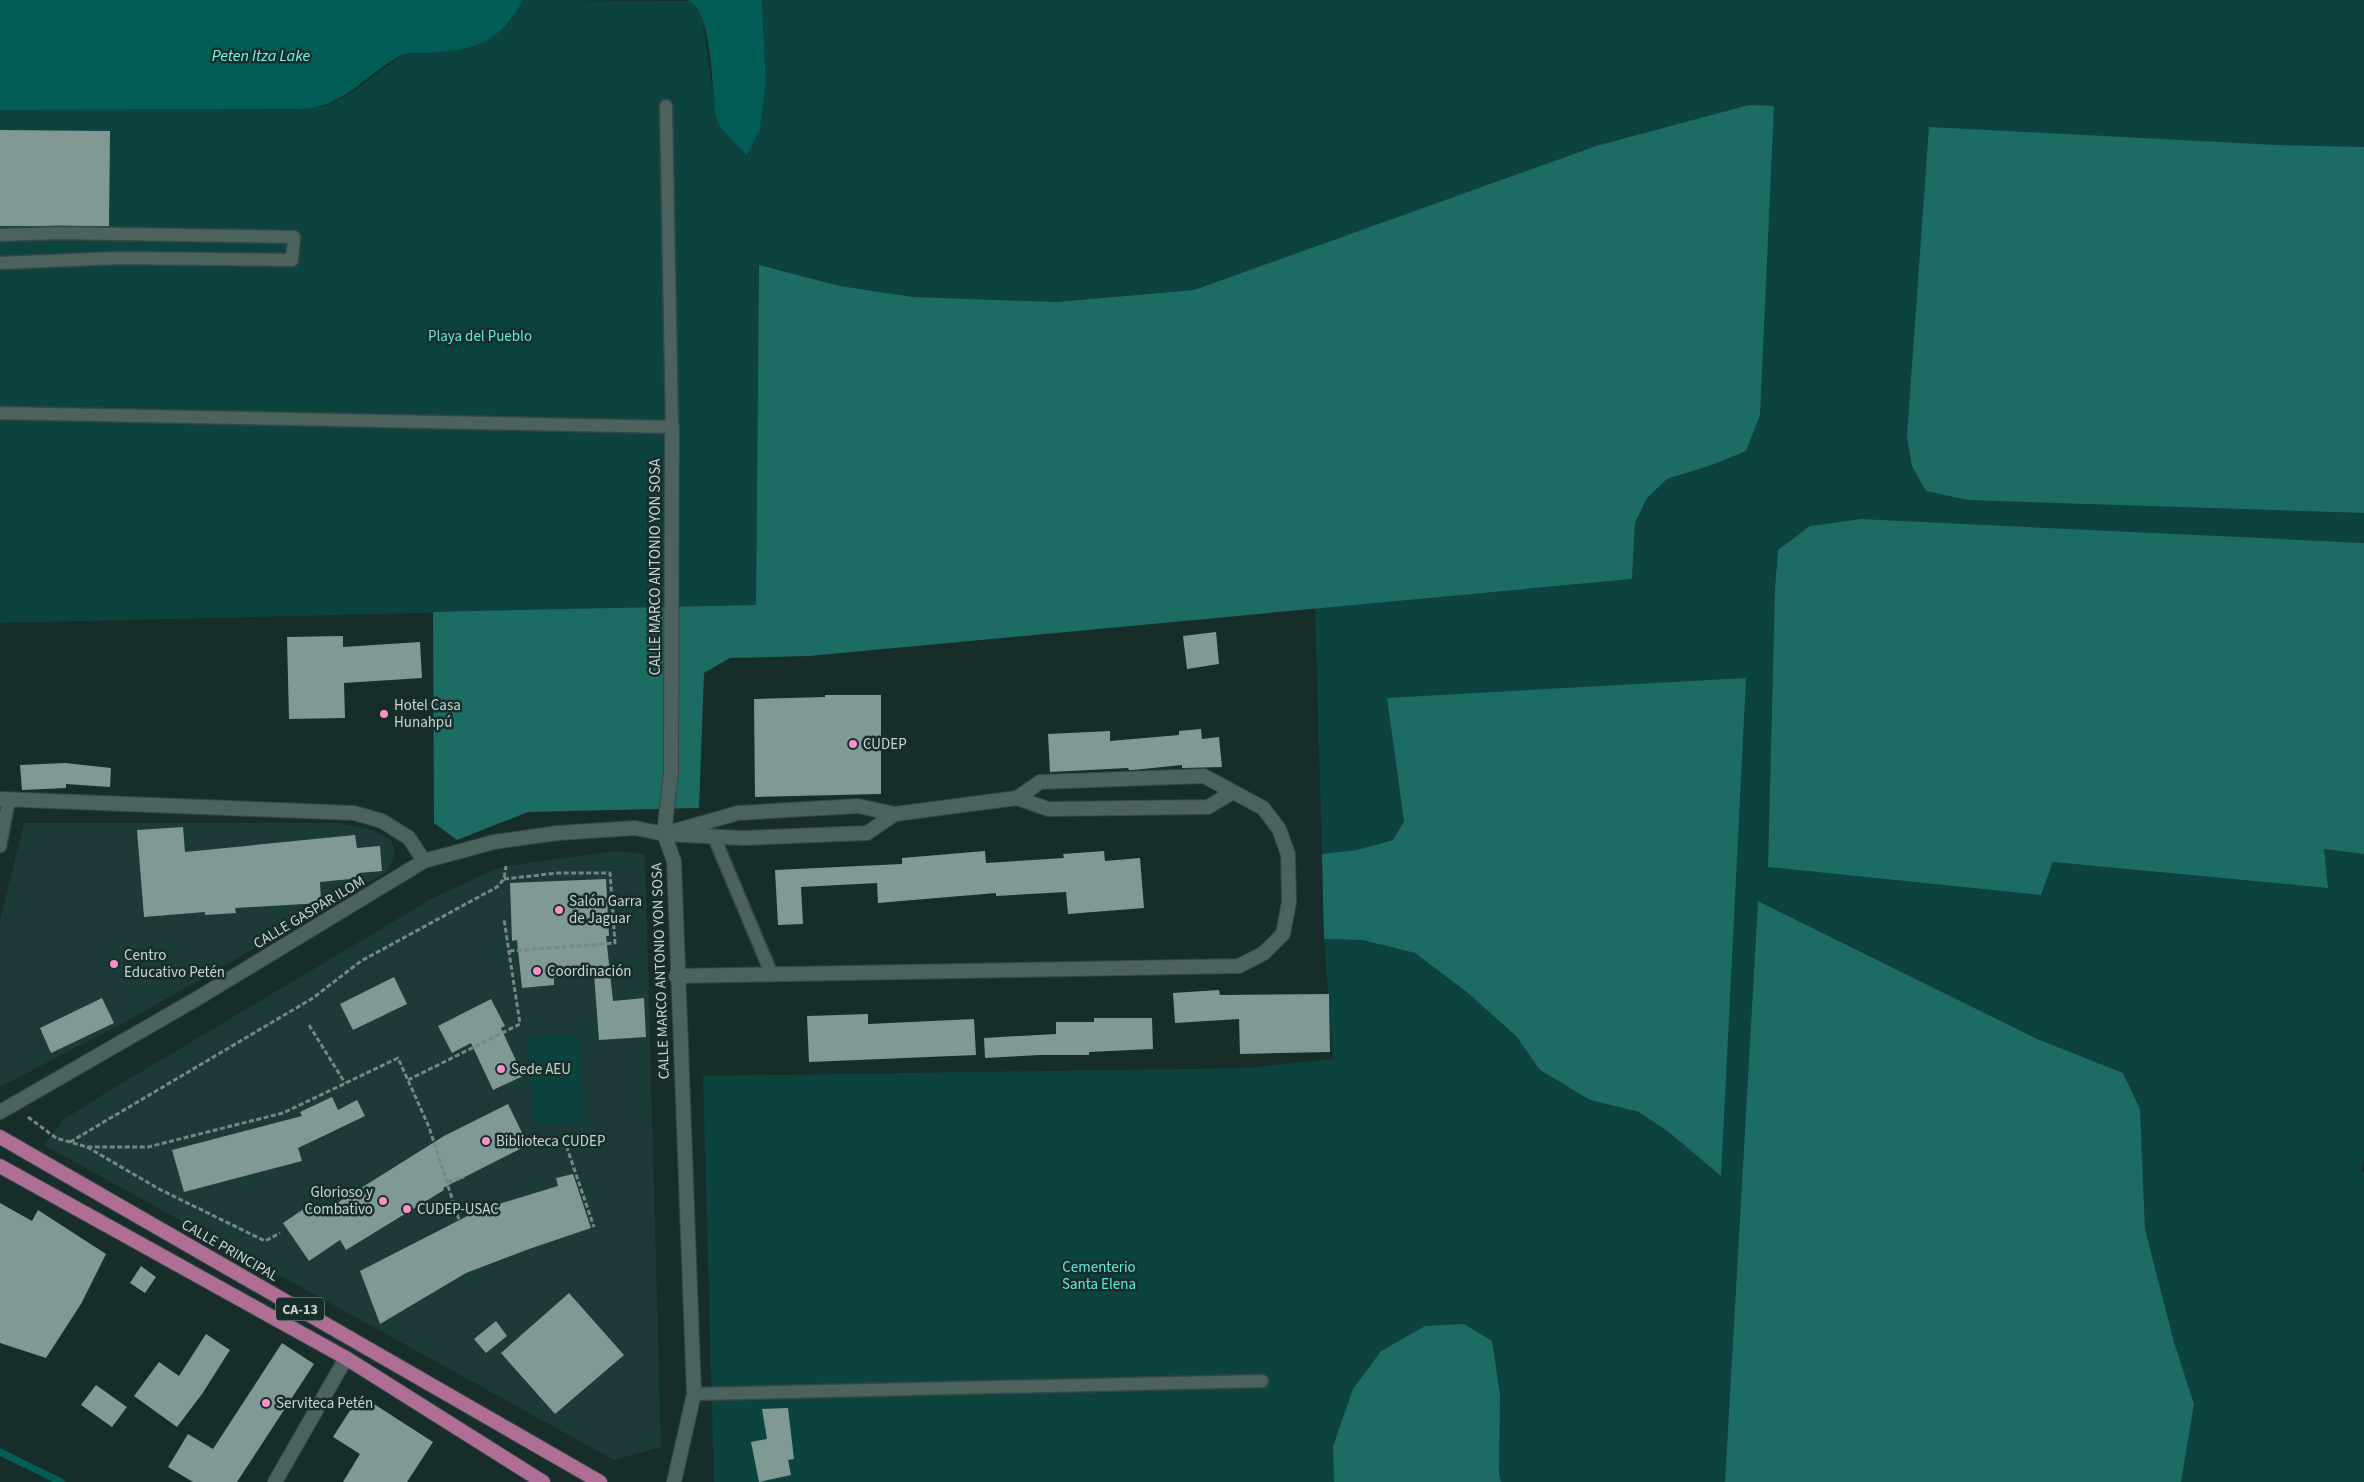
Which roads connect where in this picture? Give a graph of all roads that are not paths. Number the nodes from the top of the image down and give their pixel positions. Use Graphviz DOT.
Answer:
graph roads {
  1 [pos="666,106"];
  2 [pos="120,234"];
  3 [pos="0,235"];
  4 [pos="118,258"];
  5 [pos="0,263"];
  6 [pos="0,413"];
  7 [pos="672,427"];
  8 [pos="1232,792"];
  9 [pos="1018,798"];
  10 [pos="5,799"];
  11 [pos="895,814"];
  12 [pos="664,834"];
  13 [pos="714,837"];
  14 [pos="0,846"];
  15 [pos="424,861"];
  16 [pos="772,975"];
  17 [pos="676,976"];
  18 [pos="6,1109"];
  19 [pos="0,1137"];
  20 [pos="0,1166"];
  21 [pos="346,1358"];
  22 [pos="1262,1381"];
  23 [pos="694,1394"];
  24 [pos="275,1482"];
  25 [pos="543,1482"];
  26 [pos="600,1482"];
  27 [pos="674,1482"];
  1 -- 7 [label="lane"];
  2 -- 3 [label="lane"];
  2 -- 4 [label="lane"];
  2 -- 4 [label="lane"];
  4 -- 5 [label="lane"];
  6 -- 7 [label="lane"];
  7 -- 12 [label="street, CALLE MARCO ANTONIO YON SOSA"];
  8 -- 9 [label="street"];
  8 -- 9 [label="street"];
  8 -- 16 [label="street"];
  9 -- 11 [label="street"];
  10 -- 14 [label="lane"];
  10 -- 15 [label="street"];
  11 -- 12 [label="street"];
  11 -- 13 [label="street, CALLE GASPAR ILOM"];
  12 -- 13 [label="street, CALLE GASPAR ILOM"];
  12 -- 15 [label="street, CALLE GASPAR ILOM"];
  12 -- 17 [label="street, CALLE MARCO ANTONIO YON SOSA"];
  13 -- 16 [label="lane"];
  15 -- 18 [label="street, CALLE GASPAR ILOM"];
  16 -- 17 [label="street"];
  17 -- 23 [label="street, CALLE MARCO ANTONIO YON SOSA"];
  19 -- 26 [label="main road, CALLE PRINCIPAL / CA-13"];
  20 -- 21 [label="main road, CA-13"];
  21 -- 24 [label="street"];
  21 -- 25 [label="main road, CA-13"];
  22 -- 23 [label="lane"];
  23 -- 27 [label="street, CALLE MARCO ANTONIO YON SOSA"];
}
